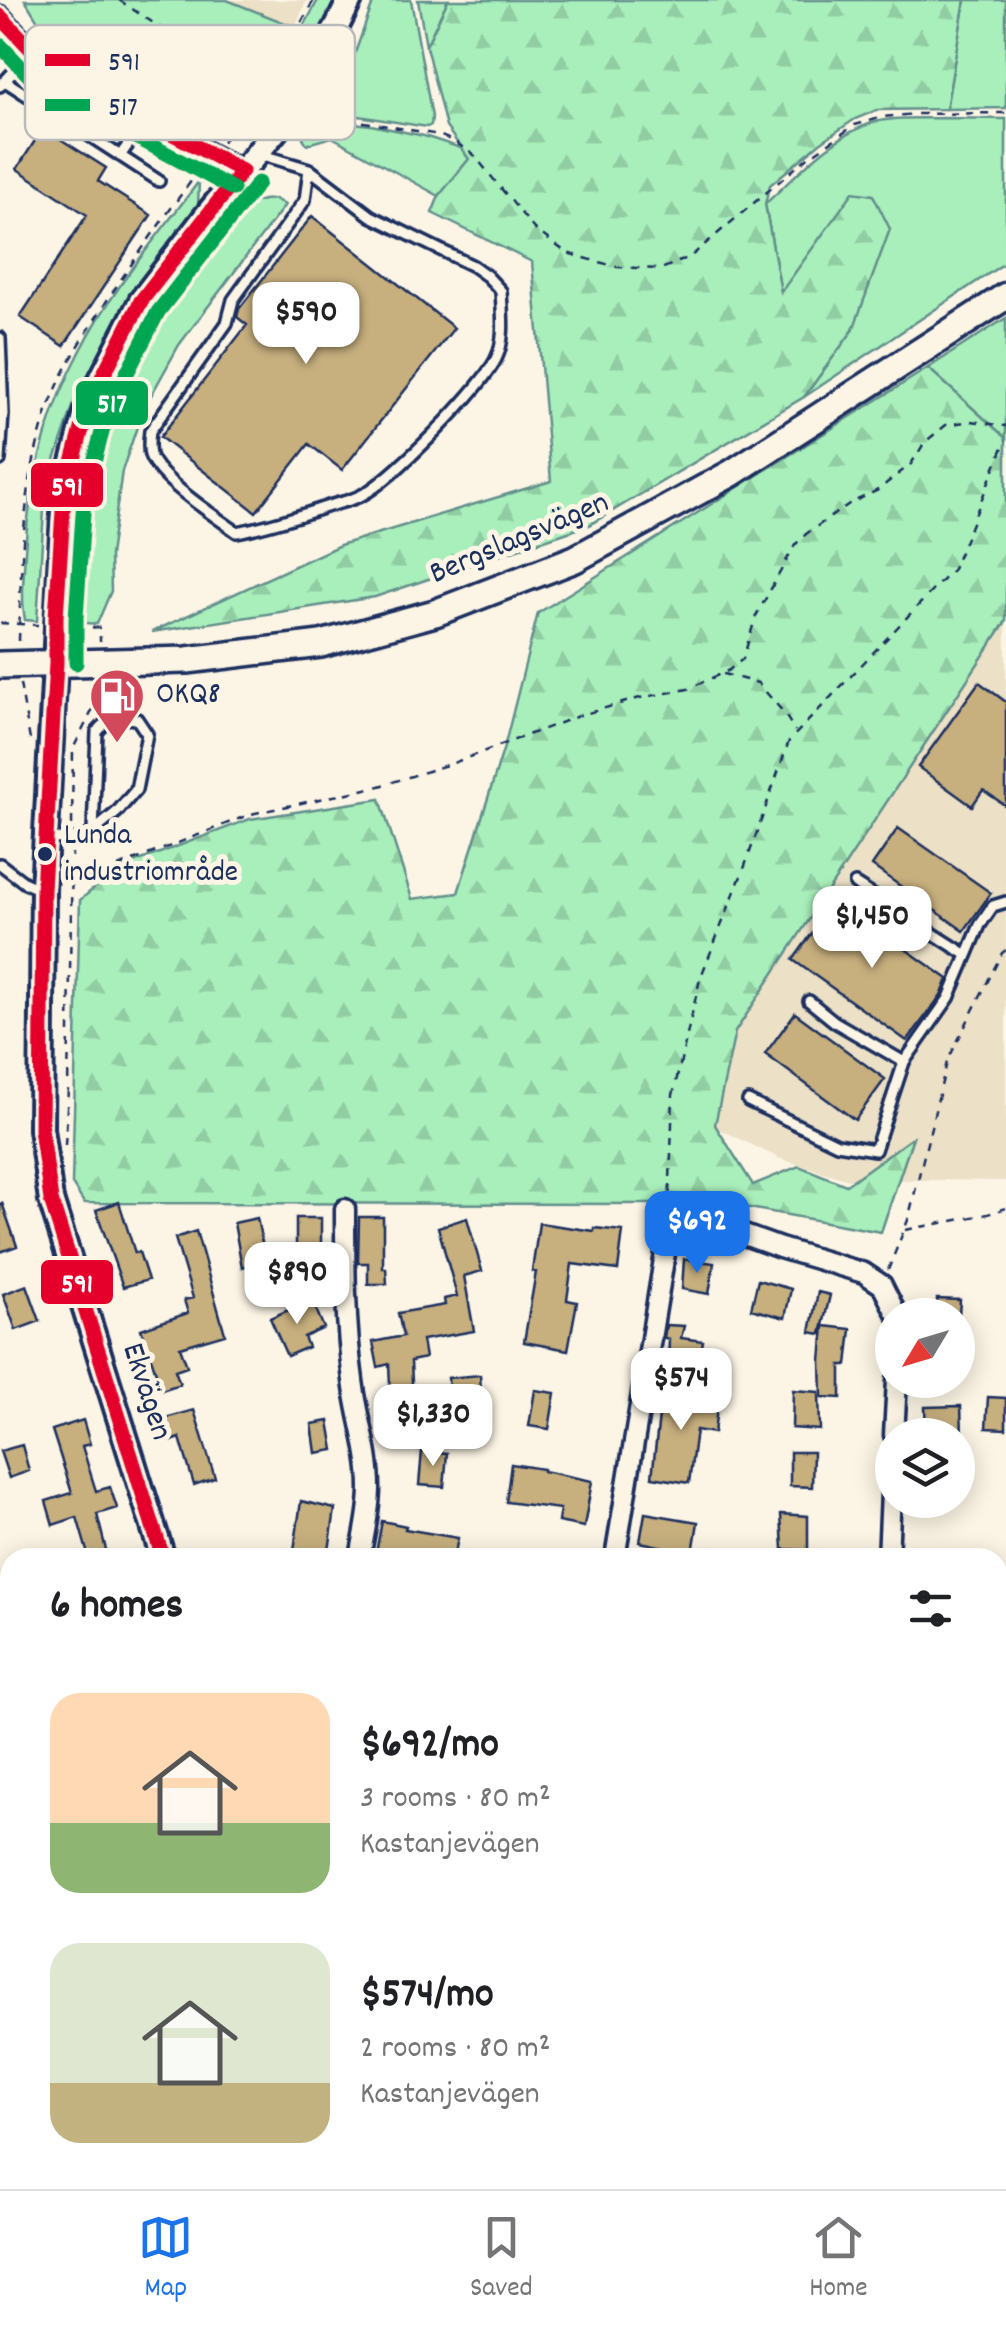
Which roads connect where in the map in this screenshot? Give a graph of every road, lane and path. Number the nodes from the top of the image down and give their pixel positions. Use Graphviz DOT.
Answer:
graph roads {
  1 [pos="119,0"];
  2 [pos="314,0"];
  3 [pos="350,0"];
  4 [pos="0,16"];
  5 [pos="156,25"];
  6 [pos="300,25"];
  7 [pos="338,25"];
  8 [pos="25,43"];
  9 [pos="25,60"];
  10 [pos="2,84"];
  11 [pos="25,98"];
  12 [pos="1006,113"];
  13 [pos="355,120"];
  14 [pos="94,140"];
  15 [pos="131,140"];
  16 [pos="198,140"];
  17 [pos="268,140"];
  18 [pos="120,156"];
  19 [pos="249,162"];
  20 [pos="310,169"];
  21 [pos="159,181"];
  22 [pos="1006,296"];
  23 [pos="0,338"];
  24 [pos="1006,426"];
  25 [pos="1006,440"];
  26 [pos="0,460"];
  27 [pos="0,623"];
  28 [pos="19,625"];
  29 [pos="100,662"];
  30 [pos="56,663"];
  31 [pos="0,665"];
  32 [pos="721,674"];
  33 [pos="796,732"];
  34 [pos="93,831"];
  35 [pos="46,838"];
  36 [pos="72,841"];
  37 [pos="0,864"];
  38 [pos="72,878"];
  39 [pos="855,884"];
  40 [pos="44,890"];
  41 [pos="1006,902"];
  42 [pos="1006,950"];
  43 [pos="967,955"];
  44 [pos="810,1001"];
  45 [pos="904,1062"];
  46 [pos="748,1101"];
  47 [pos="64,1150"];
  48 [pos="1006,1208"];
  49 [pos="346,1209"];
  50 [pos="904,1231"];
  51 [pos="668,1236"];
  52 [pos="882,1285"];
  53 [pos="888,1298"];
  54 [pos="890,1518"];
  55 [pos="160,1548"];
  56 [pos="361,1548"];
  57 [pos="617,1548"];
  58 [pos="888,1548"];
  1 -- 5 [label="path"];
  2 -- 6 [label="path"];
  3 -- 7 [label="street, Ekvägen"];
  4 -- 8 [label="street"];
  9 -- 10 [label="lane"];
  10 -- 11 [label="lane"];
  12 -- 13 [label="path"];
  14 -- 18 [label="lane"];
  15 -- 18 [label="lane"];
  16 -- 19 [label="street"];
  17 -- 19 [label="street, Ekvägen"];
  18 -- 21 [label="lane"];
  19 -- 20 [label="lane"];
  19 -- 30 [label="street, Ekvägen"];
  20 -- 20 [label="lane"];
  22 -- 29 [label="main road, Bergslagsvägen"];
  23 -- 26 [label="lane"];
  24 -- 32 [label="path"];
  25 -- 33 [label="path"];
  27 -- 28 [label="path"];
  29 -- 30 [label="main road, Bergslagsvägen"];
  29 -- 36 [label="path"];
  30 -- 31 [label="main road, Bergslagsvägen"];
  30 -- 35 [label="street, Ekvägen"];
  32 -- 33 [label="path"];
  32 -- 38 [label="path"];
  33 -- 51 [label="path"];
  34 -- 34 [label="lane"];
  34 -- 36 [label="lane"];
  35 -- 36 [label="lane"];
  35 -- 40 [label="street, Ekvägen"];
  36 -- 38 [label="path"];
  37 -- 40 [label="lane"];
  38 -- 47 [label="path"];
  39 -- 43 [label="lane"];
  40 -- 55 [label="street, Ekvägen"];
  41 -- 43 [label="lane"];
  42 -- 50 [label="path"];
  43 -- 45 [label="lane"];
  44 -- 45 [label="lane"];
  45 -- 46 [label="lane"];
  48 -- 50 [label="path"];
  49 -- 56 [label="street"];
  50 -- 52 [label="path"];
  51 -- 52 [label="street"];
  51 -- 57 [label="street"];
  52 -- 53 [label="street"];
  54 -- 58 [label="street"];
}
